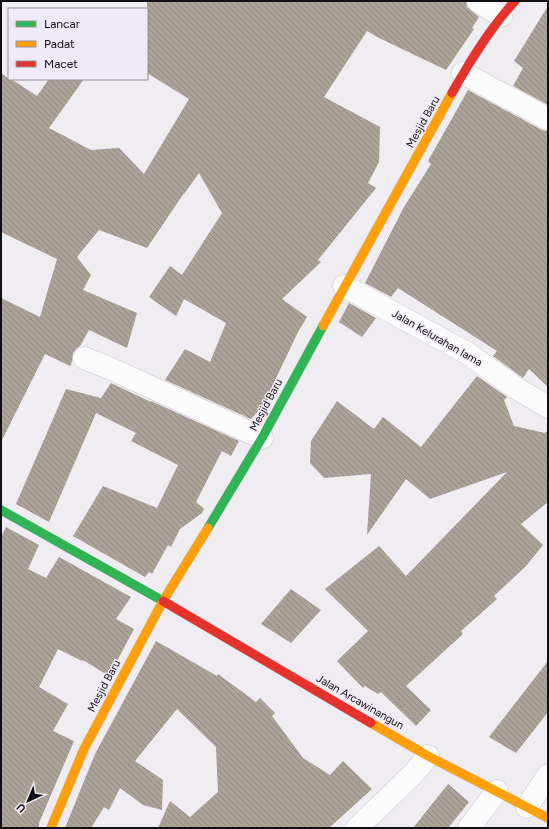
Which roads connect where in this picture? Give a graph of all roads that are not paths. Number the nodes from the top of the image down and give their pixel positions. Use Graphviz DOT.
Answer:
graph roads {
  1 [pos="478,1"];
  2 [pos="508,8"];
  3 [pos="463,73"];
  4 [pos="548,119"];
  5 [pos="344,286"];
  6 [pos="84,358"];
  7 [pos="548,407"];
  8 [pos="262,438"];
  9 [pos="1,510"];
  10 [pos="163,601"];
  11 [pos="428,756"];
  12 [pos="548,775"];
  13 [pos="496,791"];
  14 [pos="527,807"];
  15 [pos="548,818"];
  16 [pos="51,828"];
  17 [pos="356,828"];
  18 [pos="469,828"];
  1 -- 2 [label="street"];
  2 -- 3 [label="street, Mesjid Baru"];
  3 -- 4 [label="street"];
  3 -- 5 [label="street, Mesjid Baru"];
  5 -- 7 [label="street, Jalan Kelurahan lama"];
  5 -- 8 [label="street, Mesjid Baru"];
  6 -- 8 [label="street"];
  8 -- 10 [label="street, Mesjid Baru"];
  9 -- 10 [label="street, Jalan Arcawinangun"];
  10 -- 11 [label="street, Jalan Arcawinangun"];
  10 -- 16 [label="street, Mesjid Baru"];
  11 -- 13 [label="street, Jalan Arcawinangun"];
  11 -- 17 [label="street"];
  12 -- 14 [label="street"];
  13 -- 14 [label="street, Jalan Arcawinangun"];
  13 -- 18 [label="street"];
  14 -- 15 [label="street, Jalan Arcawinangun"];
}
